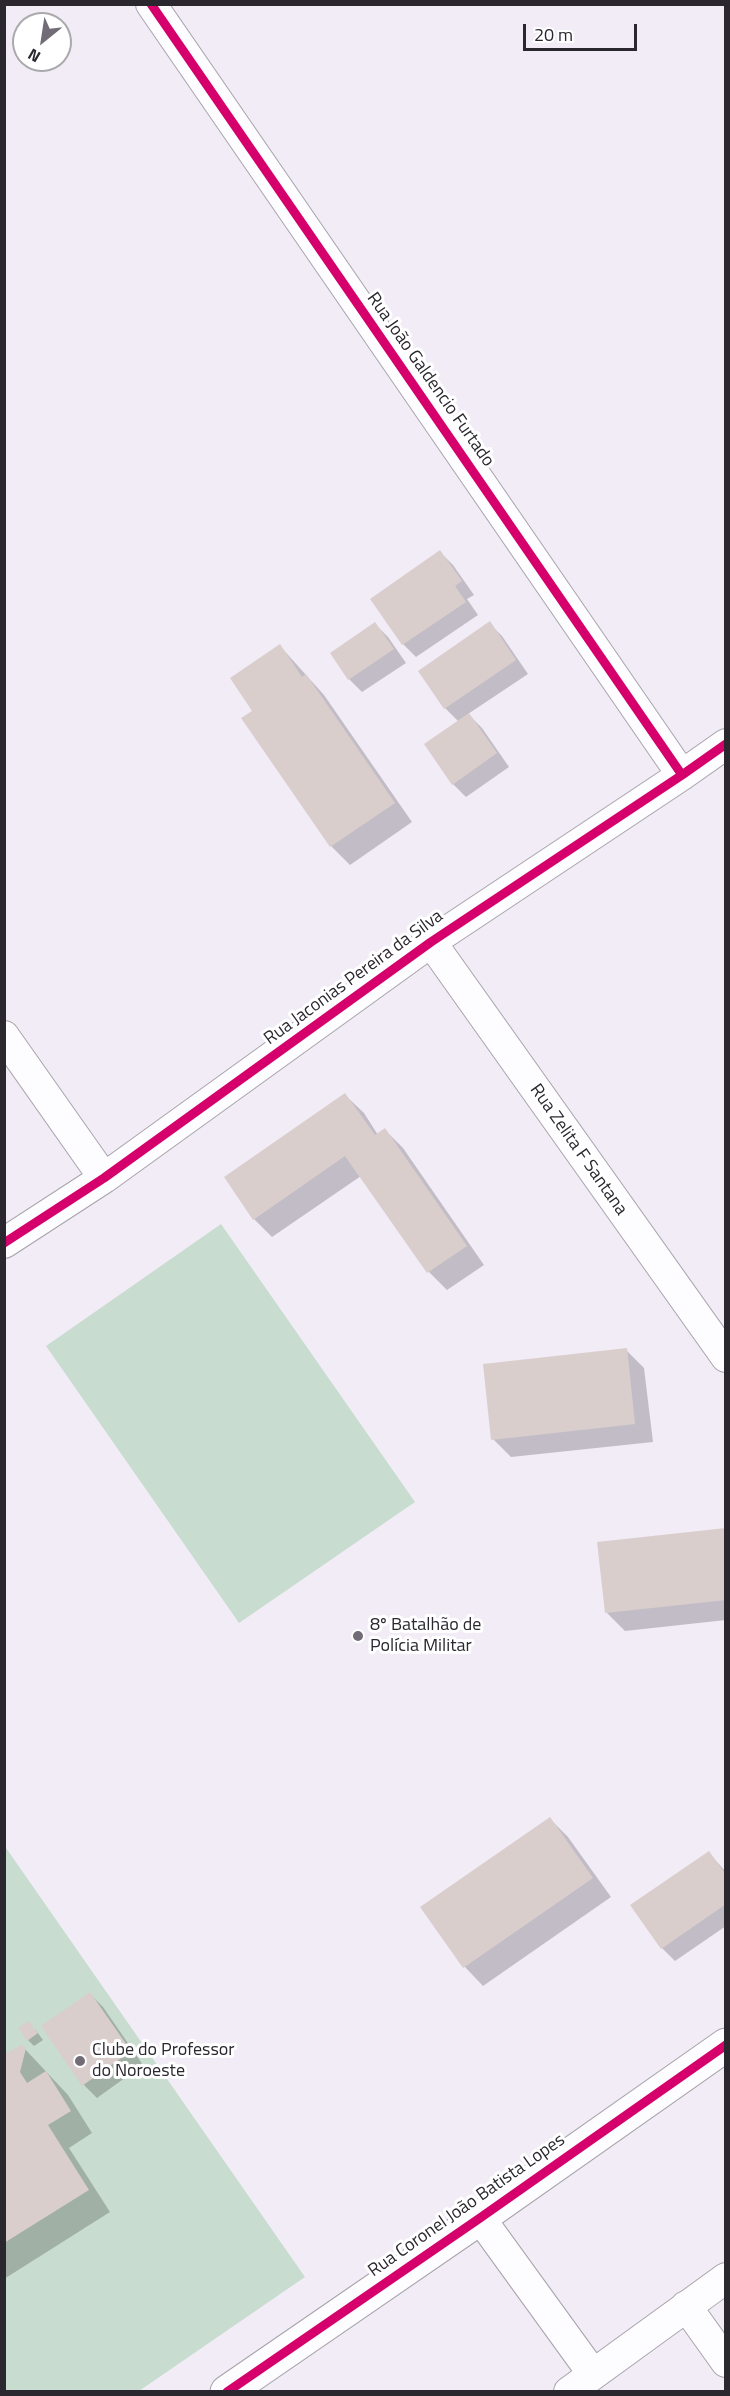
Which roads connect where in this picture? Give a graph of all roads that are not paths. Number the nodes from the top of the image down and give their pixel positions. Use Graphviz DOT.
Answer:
graph roads {
  1 [pos="151,4"];
  2 [pos="726,744"];
  3 [pos="682,775"];
  4 [pos="431,942"];
  5 [pos="4,1036"];
  6 [pos="104,1178"];
  7 [pos="4,1243"];
  8 [pos="726,1357"];
  9 [pos="726,2045"];
  10 [pos="480,2218"];
  11 [pos="726,2278"];
  12 [pos="686,2306"];
  13 [pos="726,2362"];
  14 [pos="593,2374"];
  15 [pos="227,2391"];
  16 [pos="569,2391"];
  1 -- 3 [label="street, Rua João Galdencio Furtado"];
  2 -- 3 [label="street, Rua Jaconias Pereira da Silva"];
  3 -- 4 [label="street, Rua Jaconias Pereira da Silva"];
  4 -- 6 [label="street, Rua Jaconias Pereira da Silva"];
  4 -- 8 [label="street, Rua Zelita F Santana"];
  5 -- 6 [label="street"];
  6 -- 7 [label="street, Rua Jaconias Pereira da Silva"];
  9 -- 10 [label="street, Rua Coronel João Batista Lopes"];
  10 -- 14 [label="street"];
  10 -- 15 [label="street, Rua Coronel João Batista Lopes"];
  11 -- 12 [label="street"];
  12 -- 13 [label="street"];
  12 -- 14 [label="street"];
  14 -- 16 [label="street"];
}
